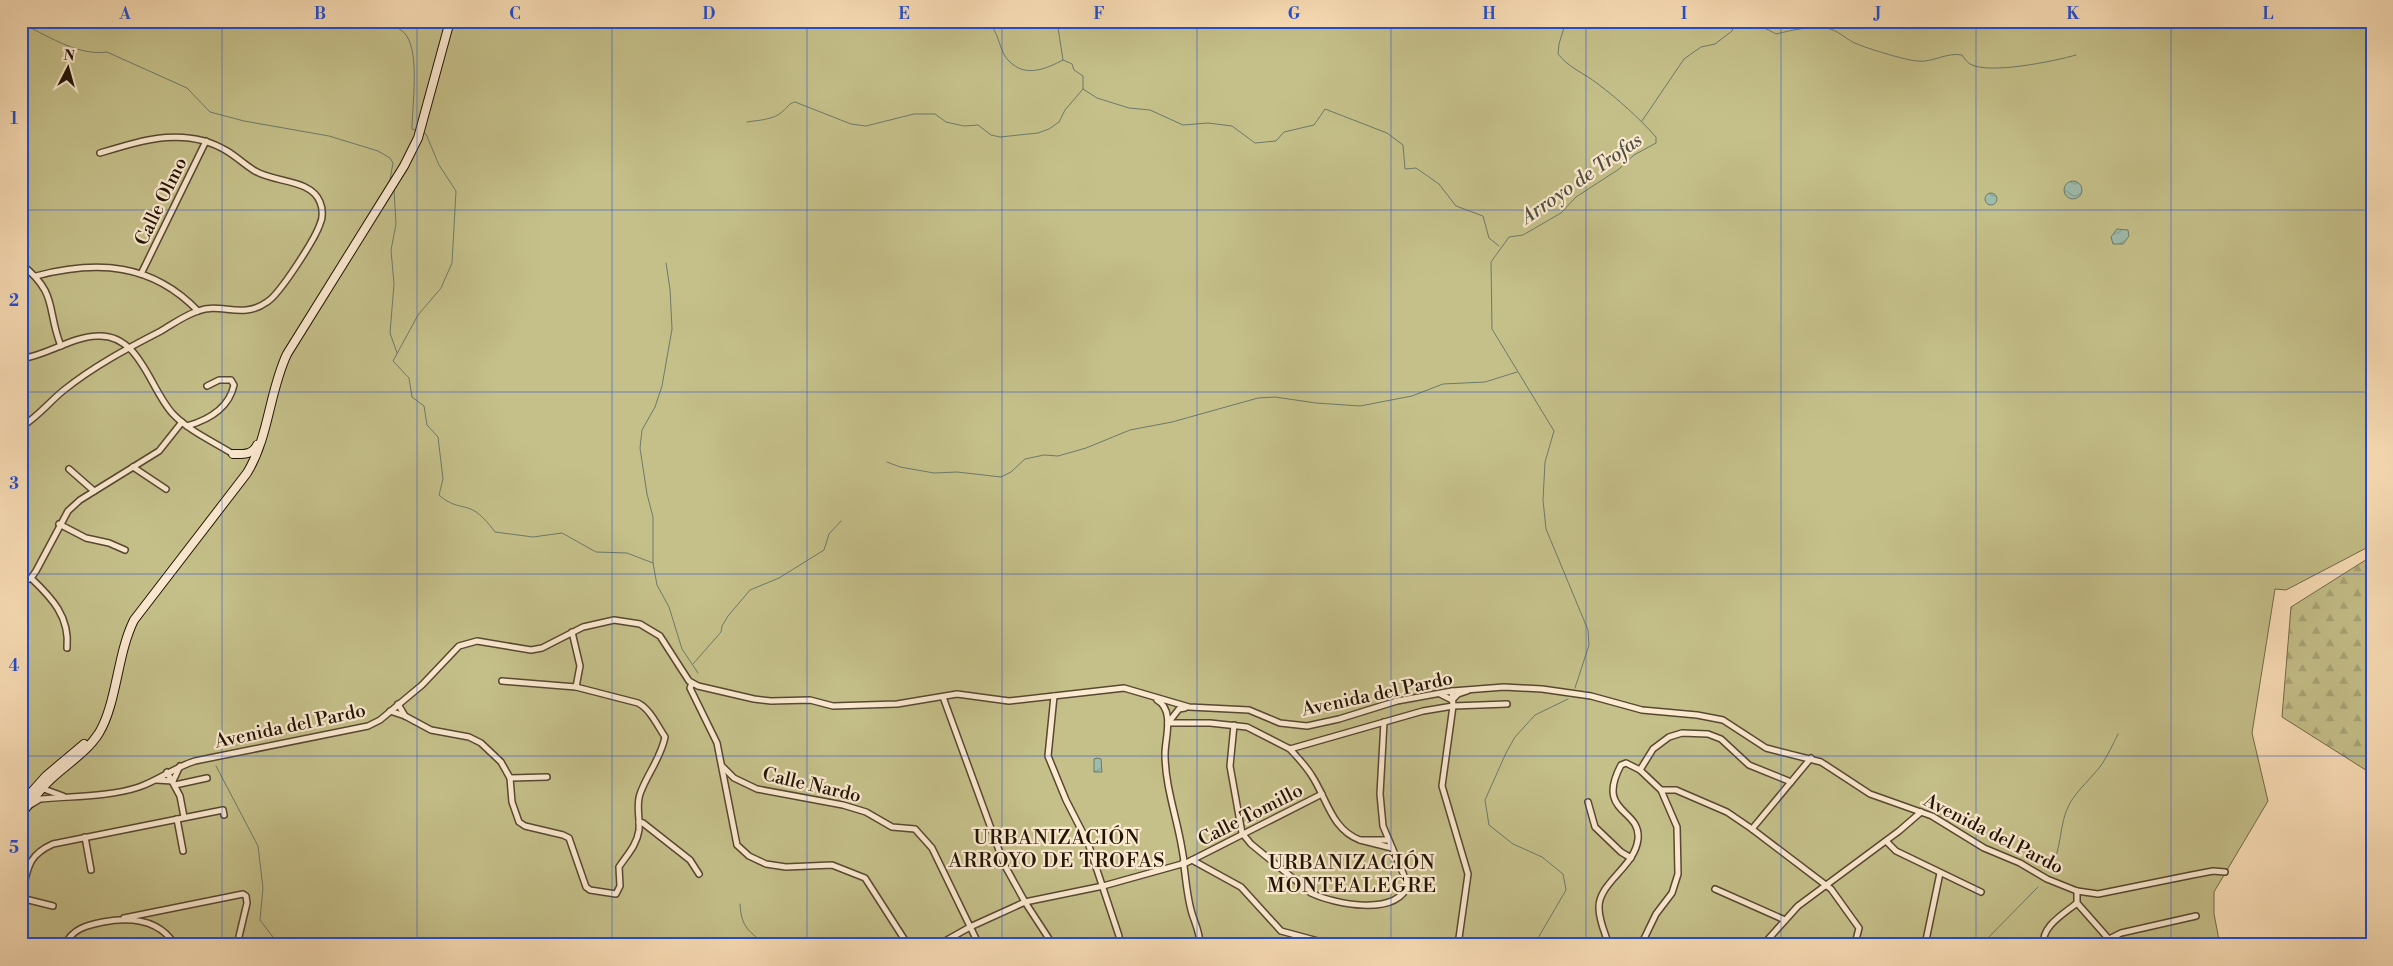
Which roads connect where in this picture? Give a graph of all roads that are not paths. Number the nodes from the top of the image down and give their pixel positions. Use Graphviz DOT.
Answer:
graph roads {
  1 [pos="450,21"];
  2 [pos="206,141"];
  3 [pos="100,153"];
  4 [pos="21,264"];
  5 [pos="140,274"];
  6 [pos="36,276"];
  7 [pos="198,310"];
  8 [pos="61,346"];
  9 [pos="128,348"];
  10 [pos="21,359"];
  11 [pos="207,386"];
  12 [pos="267,420"];
  13 [pos="185,424"];
  14 [pos="21,426"];
  15 [pos="233,454"];
  16 [pos="246,456"];
  17 [pos="255,459"];
  18 [pos="133,467"];
  19 [pos="69,469"];
  20 [pos="246,473"];
  21 [pos="166,489"];
  22 [pos="94,491"];
  23 [pos="59,524"];
  24 [pos="125,550"];
  25 [pos="31,578"];
  26 [pos="21,583"];
  27 [pos="572,632"];
  28 [pos="68,648"];
  29 [pos="502,681"];
  30 [pos="692,684"];
  31 [pos="576,687"];
  32 [pos="1132,689"];
  33 [pos="1472,689"];
  34 [pos="1452,691"];
  35 [pos="1438,693"];
  36 [pos="1054,696"];
  37 [pos="943,697"];
  38 [pos="1453,703"];
  39 [pos="398,704"];
  40 [pos="1507,704"];
  41 [pos="1189,707"];
  42 [pos="1170,710"];
  43 [pos="390,711"];
  44 [pos="107,714"];
  45 [pos="405,716"];
  46 [pos="1384,722"];
  47 [pos="1168,723"];
  48 [pos="1234,725"];
  49 [pos="1290,749"];
  50 [pos="1811,758"];
  51 [pos="180,766"];
  52 [pos="722,766"];
  53 [pos="1640,770"];
  54 [pos="167,772"];
  55 [pos="547,776"];
  56 [pos="207,778"];
  57 [pos="510,778"];
  58 [pos="154,780"];
  59 [pos="1790,782"];
  60 [pos="174,783"];
  61 [pos="48,789"];
  62 [pos="1661,790"];
  63 [pos="1322,794"];
  64 [pos="69,796"];
  65 [pos="40,800"];
  66 [pos="1588,802"];
  67 [pos="23,806"];
  68 [pos="1921,812"];
  69 [pos="21,814"];
  70 [pos="224,815"];
  71 [pos="184,817"];
  72 [pos="177,818"];
  73 [pos="639,822"];
  74 [pos="1752,829"];
  75 [pos="1242,833"];
  76 [pos="85,837"];
  77 [pos="1360,840"];
  78 [pos="1388,840"];
  79 [pos="1886,841"];
  80 [pos="1392,848"];
  81 [pos="183,852"];
  82 [pos="1631,858"];
  83 [pos="1192,860"];
  84 [pos="1184,864"];
  85 [pos="91,870"];
  86 [pos="2225,872"];
  87 [pos="1940,873"];
  88 [pos="699,874"];
  89 [pos="1826,885"];
  90 [pos="1103,886"];
  91 [pos="1715,889"];
  92 [pos="2077,891"];
  93 [pos="1981,892"];
  94 [pos="21,897"];
  95 [pos="1026,902"];
  96 [pos="2077,903"];
  97 [pos="53,906"];
  98 [pos="154,912"];
  99 [pos="2196,916"];
  100 [pos="124,918"];
  101 [pos="1786,920"];
  102 [pos="151,924"];
  103 [pos="970,927"];
  104 [pos="1118,936"];
  105 [pos="2109,939"];
  106 [pos="65,945"];
  107 [pos="175,945"];
  108 [pos="237,945"];
  109 [pos="908,945"];
  110 [pos="938,945"];
  111 [pos="979,945"];
  112 [pos="1053,945"];
  113 [pos="1200,945"];
  114 [pos="1333,945"];
  115 [pos="1458,945"];
  116 [pos="1609,945"];
  117 [pos="1641,945"];
  118 [pos="1763,945"];
  119 [pos="1851,945"];
  120 [pos="1925,945"];
  121 [pos="2044,945"];
  122 [pos="2114,945"];
  1 -- 12 [label="main road"];
  2 -- 3 [label="street"];
  2 -- 5 [label="street, Calle Olmo"];
  2 -- 7 [label="street"];
  4 -- 6 [label="street"];
  5 -- 6 [label="street"];
  5 -- 7 [label="street"];
  6 -- 8 [label="street"];
  7 -- 9 [label="street"];
  8 -- 9 [label="street"];
  8 -- 10 [label="street"];
  9 -- 13 [label="street"];
  9 -- 14 [label="street"];
  11 -- 13 [label="street"];
  12 -- 16 [label="main road"];
  12 -- 17 [label="main road"];
  13 -- 15 [label="street"];
  13 -- 18 [label="street"];
  15 -- 16 [label="main road"];
  16 -- 17 [label="main road"];
  16 -- 20 [label="main road"];
  17 -- 20 [label="main road"];
  18 -- 21 [label="street"];
  18 -- 22 [label="street"];
  19 -- 22 [label="street"];
  20 -- 44 [label="main road"];
  22 -- 23 [label="street"];
  23 -- 24 [label="street"];
  23 -- 25 [label="street"];
  25 -- 26 [label="street"];
  25 -- 28 [label="street"];
  27 -- 30 [label="street, Avenida del Pardo"];
  27 -- 31 [label="street"];
  27 -- 39 [label="street, Avenida del Pardo"];
  29 -- 31 [label="street"];
  30 -- 37 [label="street, Avenida del Pardo"];
  30 -- 52 [label="street"];
  31 -- 73 [label="street"];
  32 -- 36 [label="street, Avenida del Pardo"];
  32 -- 42 [label="street, Avenida del Pardo"];
  32 -- 42 [label="street"];
  33 -- 34 [label="street, Avenida del Pardo"];
  33 -- 38 [label="street"];
  33 -- 50 [label="street, Avenida del Pardo"];
  34 -- 35 [label="street, Avenida del Pardo"];
  34 -- 38 [label="street"];
  35 -- 38 [label="street"];
  35 -- 41 [label="street, Avenida del Pardo"];
  36 -- 37 [label="street, Avenida del Pardo"];
  36 -- 90 [label="street"];
  37 -- 95 [label="street"];
  38 -- 40 [label="street"];
  38 -- 46 [label="street"];
  38 -- 115 [label="street"];
  39 -- 43 [label="street, Avenida del Pardo"];
  39 -- 45 [label="street"];
  41 -- 42 [label="street, Avenida del Pardo"];
  41 -- 42 [label="street"];
  42 -- 47 [label="street"];
  43 -- 45 [label="street"];
  43 -- 51 [label="street, Avenida del Pardo"];
  44 -- 61 [label="main road"];
  44 -- 67 [label="main road"];
  45 -- 57 [label="street"];
  46 -- 49 [label="street"];
  46 -- 78 [label="street"];
  47 -- 48 [label="street"];
  47 -- 84 [label="street"];
  48 -- 49 [label="street"];
  48 -- 75 [label="street"];
  49 -- 63 [label="street"];
  50 -- 59 [label="street"];
  50 -- 68 [label="street, Avenida del Pardo"];
  51 -- 54 [label="street, Avenida del Pardo"];
  51 -- 60 [label="street"];
  52 -- 103 [label="street, Calle Nardo"];
  52 -- 109 [label="street"];
  53 -- 59 [label="street"];
  53 -- 62 [label="street"];
  53 -- 82 [label="street"];
  54 -- 58 [label="street, Avenida del Pardo"];
  54 -- 60 [label="street"];
  55 -- 57 [label="street"];
  56 -- 60 [label="street, Avenida del Pardo"];
  57 -- 73 [label="street"];
  58 -- 60 [label="street, Avenida del Pardo"];
  58 -- 64 [label="street, Avenida del Pardo"];
  59 -- 74 [label="street"];
  60 -- 71 [label="street"];
  61 -- 64 [label="street"];
  61 -- 65 [label="street"];
  61 -- 67 [label="main road"];
  62 -- 74 [label="street"];
  62 -- 117 [label="street"];
  63 -- 75 [label="street, Calle Tomillo"];
  63 -- 77 [label="street"];
  64 -- 65 [label="street, Avenida del Pardo"];
  65 -- 67 [label="street"];
  66 -- 82 [label="street"];
  67 -- 69 [label="main road"];
  68 -- 79 [label="street"];
  68 -- 92 [label="street, Avenida del Pardo"];
  70 -- 71 [label="street"];
  71 -- 72 [label="street"];
  72 -- 76 [label="street"];
  72 -- 81 [label="street"];
  73 -- 88 [label="street"];
  74 -- 89 [label="street"];
  75 -- 80 [label="street"];
  75 -- 83 [label="street, Calle Tomillo"];
  76 -- 85 [label="street"];
  76 -- 94 [label="street"];
  77 -- 78 [label="street"];
  77 -- 80 [label="street"];
  78 -- 80 [label="street"];
  79 -- 87 [label="street"];
  79 -- 89 [label="street"];
  82 -- 116 [label="street"];
  83 -- 84 [label="street, Calle Tomillo"];
  83 -- 114 [label="street"];
  84 -- 90 [label="street, Calle Tomillo"];
  84 -- 113 [label="street"];
  86 -- 92 [label="street, Avenida del Pardo"];
  87 -- 93 [label="street"];
  87 -- 120 [label="street"];
  89 -- 101 [label="street"];
  89 -- 119 [label="street"];
  90 -- 95 [label="street, Calle Tomillo"];
  90 -- 104 [label="street"];
  91 -- 101 [label="street"];
  92 -- 96 [label="street"];
  94 -- 97 [label="street"];
  95 -- 103 [label="street, Calle Tomillo"];
  95 -- 112 [label="street"];
  96 -- 105 [label="street"];
  96 -- 121 [label="street"];
  98 -- 100 [label="street"];
  98 -- 102 [label="street"];
  98 -- 108 [label="street"];
  99 -- 105 [label="street"];
  100 -- 102 [label="street"];
  100 -- 106 [label="street"];
  101 -- 118 [label="street"];
  102 -- 107 [label="street"];
  103 -- 110 [label="street, Calle Tomillo"];
  103 -- 111 [label="street, Calle Nardo"];
  105 -- 122 [label="street"];
}
